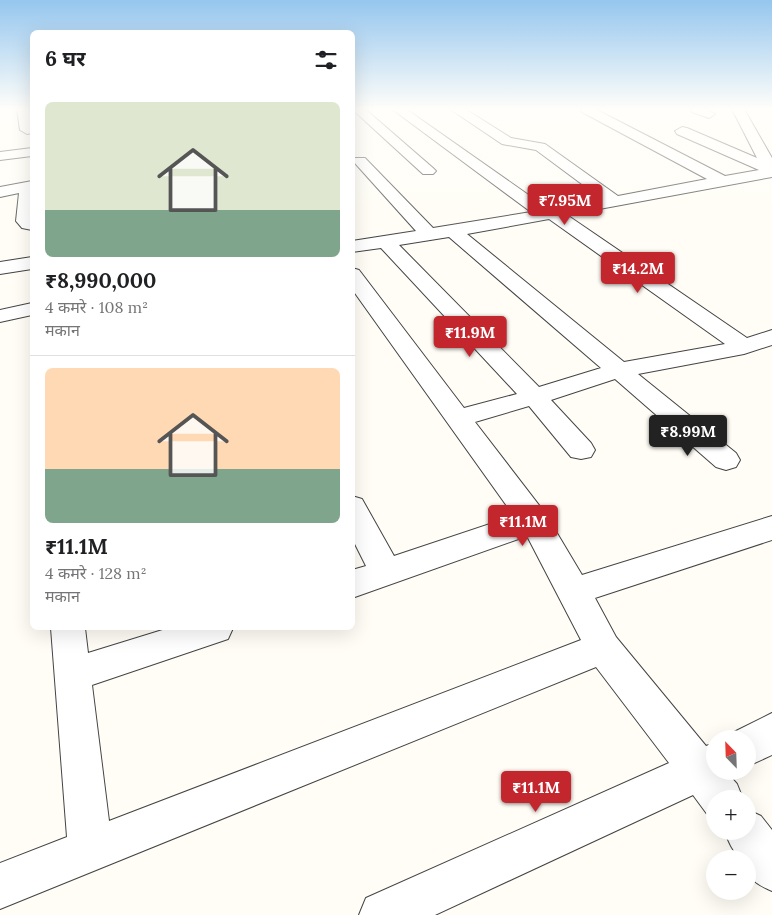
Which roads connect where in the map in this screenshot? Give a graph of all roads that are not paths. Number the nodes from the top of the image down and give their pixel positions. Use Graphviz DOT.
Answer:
graph roads {
  1 [pos="30,152"];
  2 [pos="406,152"];
  3 [pos="459,152"];
  4 [pos="547,152"];
  5 [pos="667,152"];
  6 [pos="728,152"];
  7 [pos="761,152"];
  8 [pos="0,156"];
  9 [pos="360,161"];
  10 [pos="428,171"];
  11 [pos="771,171"];
  12 [pos="722,181"];
  13 [pos="30,187"];
  14 [pos="0,192"];
  15 [pos="615,201"];
  16 [pos="547,213"];
  17 [pos="30,224"];
  18 [pos="453,230"];
  19 [pos="428,234"];
  20 [pos="386,241"];
  21 [pos="355,246"];
  22 [pos="30,262"];
  23 [pos="0,268"];
  24 [pos="355,278"];
  25 [pos="30,310"];
  26 [pos="0,316"];
  27 [pos="772,337"];
  28 [pos="744,347"];
  29 [pos="619,370"];
  30 [pos="534,397"];
  31 [pos="456,418"];
  32 [pos="581,450"];
  33 [pos="726,460"];
  34 [pos="355,513"];
  35 [pos="534,521"];
  36 [pos="772,528"];
  37 [pos="386,573"];
  38 [pos="355,583"];
  39 [pos="574,590"];
  40 [pos="68,630"];
  41 [pos="210,630"];
  42 [pos="603,648"];
  43 [pos="72,675"];
  44 [pos="772,733"];
  45 [pos="756,742"];
  46 [pos="706,770"];
  47 [pos="708,780"];
  48 [pos="752,840"];
  49 [pos="90,850"];
  50 [pos="772,868"];
  51 [pos="0,886"];
  52 [pos="383,915"];
  1 -- 8 [label="street"];
  2 -- 10 [label="street"];
  3 -- 16 [label="street"];
  4 -- 15 [label="street"];
  5 -- 12 [label="street"];
  6 -- 11 [label="street"];
  7 -- 11 [label="street"];
  9 -- 19 [label="street"];
  11 -- 12 [label="street"];
  12 -- 15 [label="street"];
  13 -- 14 [label="street"];
  13 -- 17 [label="street"];
  15 -- 16 [label="street"];
  16 -- 18 [label="street"];
  16 -- 28 [label="street"];
  18 -- 19 [label="street"];
  18 -- 29 [label="street"];
  19 -- 20 [label="street"];
  20 -- 21 [label="street"];
  20 -- 30 [label="street"];
  22 -- 23 [label="street"];
  24 -- 31 [label="street"];
  25 -- 26 [label="street"];
  27 -- 28 [label="street"];
  28 -- 29 [label="street"];
  29 -- 30 [label="street"];
  29 -- 33 [label="street"];
  30 -- 31 [label="street"];
  30 -- 32 [label="street"];
  31 -- 35 [label="street"];
  34 -- 37 [label="street"];
  35 -- 37 [label="street"];
  35 -- 39 [label="street"];
  36 -- 39 [label="street"];
  37 -- 38 [label="street"];
  39 -- 42 [label="street"];
  40 -- 43 [label="street"];
  41 -- 43 [label="street"];
  42 -- 46 [label="street"];
  42 -- 49 [label="street"];
  43 -- 49 [label="street"];
  44 -- 45 [label="street"];
  47 -- 52 [label="street"];
  48 -- 50 [label="street"];
  49 -- 51 [label="street"];
}
